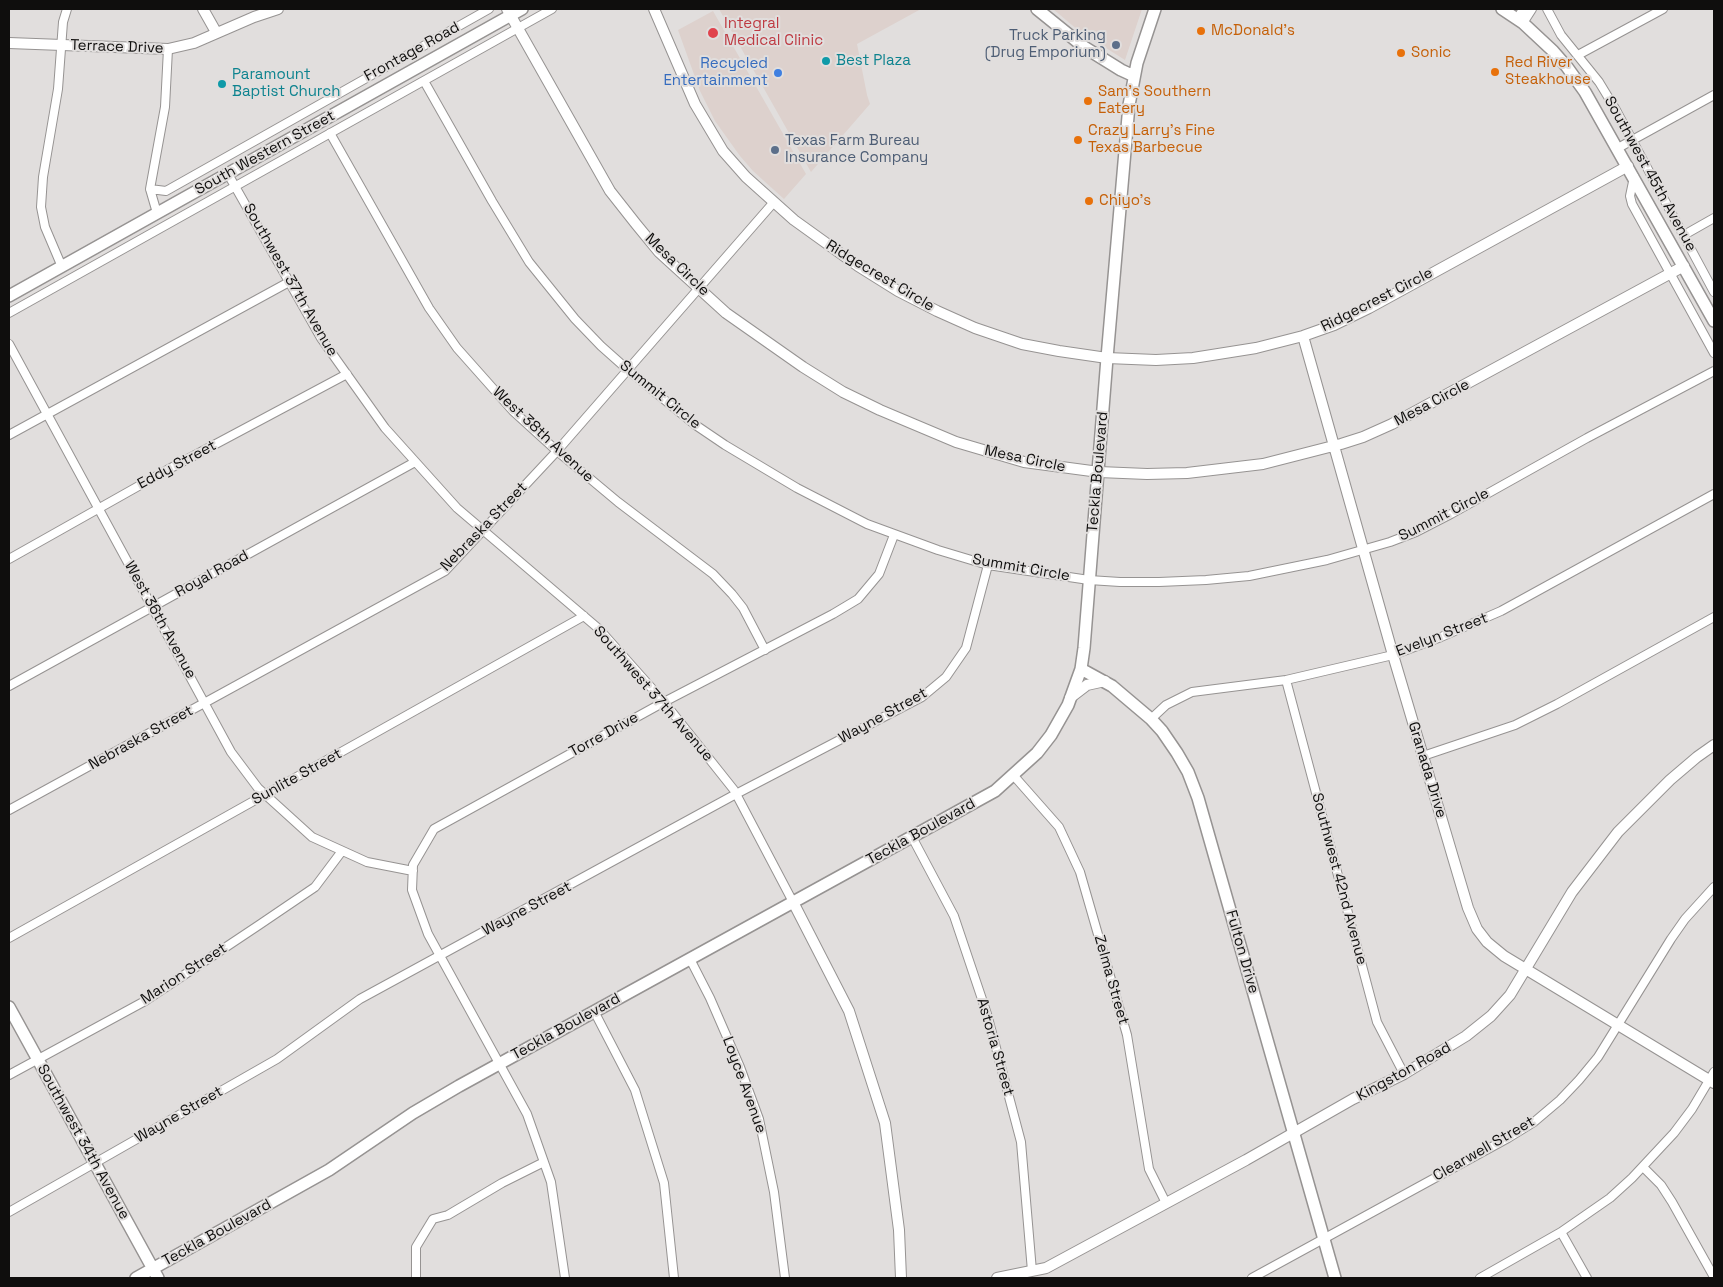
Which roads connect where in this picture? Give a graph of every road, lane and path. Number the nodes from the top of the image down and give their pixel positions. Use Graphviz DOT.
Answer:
graph roads {
  1 [pos="67,9"];
  2 [pos="203,9"];
  3 [pos="278,9"];
  4 [pos="490,9"];
  5 [pos="522,9"];
  6 [pos="552,9"];
  7 [pos="654,9"];
  8 [pos="1037,9"];
  9 [pos="1154,9"];
  10 [pos="1502,9"];
  11 [pos="1532,9"];
  12 [pos="1547,9"];
  13 [pos="1663,9"];
  14 [pos="508,12"];
  15 [pos="1521,17"];
  16 [pos="518,28"];
  17 [pos="216,32"];
  18 [pos="1565,40"];
  19 [pos="9,43"];
  20 [pos="61,45"];
  21 [pos="168,49"];
  22 [pos="1553,51"];
  23 [pos="1578,55"];
  24 [pos="1134,76"];
  25 [pos="424,81"];
  26 [pos="1714,96"];
  27 [pos="330,134"];
  28 [pos="1632,140"];
  29 [pos="1618,148"];
  30 [pos="1628,166"];
  31 [pos="228,174"];
  32 [pos="1634,177"];
  33 [pos="235,187"];
  34 [pos="150,189"];
  35 [pos="1664,200"];
  36 [pos="774,202"];
  37 [pos="1651,208"];
  38 [pos="157,213"];
  39 [pos="1714,218"];
  40 [pos="1684,235"];
  41 [pos="1684,266"];
  42 [pos="62,267"];
  43 [pos="1671,273"];
  44 [pos="289,282"];
  45 [pos="699,288"];
  46 [pos="1714,292"];
  47 [pos="9,296"];
  48 [pos="9,313"];
  49 [pos="1714,318"];
  50 [pos="1303,336"];
  51 [pos="9,344"];
  52 [pos="1714,353"];
  53 [pos="1107,358"];
  54 [pos="628,370"];
  55 [pos="1714,371"];
  56 [pos="346,374"];
  57 [pos="47,414"];
  58 [pos="9,435"];
  59 [pos="1334,446"];
  60 [pos="557,451"];
  61 [pos="415,462"];
  62 [pos="1099,472"];
  63 [pos="1714,494"];
  64 [pos="98,508"];
  65 [pos="483,530"];
  66 [pos="894,534"];
  67 [pos="1364,550"];
  68 [pos="9,559"];
  69 [pos="988,565"];
  70 [pos="1089,580"];
  71 [pos="152,607"];
  72 [pos="584,616"];
  73 [pos="1714,617"];
  74 [pos="765,650"];
  75 [pos="1393,654"];
  76 [pos="1081,669"];
  77 [pos="1286,680"];
  78 [pos="1105,681"];
  79 [pos="9,686"];
  80 [pos="1070,698"];
  81 [pos="664,702"];
  82 [pos="204,703"];
  83 [pos="1151,719"];
  84 [pos="1714,745"];
  85 [pos="1423,756"];
  86 [pos="1014,776"];
  87 [pos="736,794"];
  88 [pos="266,795"];
  89 [pos="9,810"];
  90 [pos="912,837"];
  91 [pos="342,851"];
  92 [pos="413,872"];
  93 [pos="1714,886"];
  94 [pos="793,902"];
  95 [pos="9,938"];
  96 [pos="440,956"];
  97 [pos="690,959"];
  98 [pos="1525,969"];
  99 [pos="9,1006"];
  100 [pos="594,1011"];
  101 [pos="1618,1024"];
  102 [pos="38,1059"];
  103 [pos="499,1063"];
  104 [pos="1404,1074"];
  105 [pos="9,1075"];
  106 [pos="1713,1078"];
  107 [pos="1293,1133"];
  108 [pos="544,1162"];
  109 [pos="95,1163"];
  110 [pos="1643,1167"];
  111 [pos="1166,1202"];
  112 [pos="9,1212"];
  113 [pos="1561,1232"];
  114 [pos="1324,1238"];
  115 [pos="1032,1271"];
  116 [pos="155,1274"];
  117 [pos="1714,1277"];
  118 [pos="136,1278"];
  119 [pos="416,1278"];
  120 [pos="565,1278"];
  121 [pos="674,1278"];
  122 [pos="785,1278"];
  123 [pos="901,1278"];
  124 [pos="997,1278"];
  125 [pos="1252,1278"];
  126 [pos="1335,1278"];
  127 [pos="1480,1278"];
  128 [pos="1587,1278"];
  1 -- 20 [label="street"];
  2 -- 17 [label="street"];
  3 -- 17 [label="street, Terrace Drive"];
  4 -- 34 [label="street, Frontage Road"];
  5 -- 14 [label="main road, South Western Street"];
  6 -- 16 [label="street"];
  7 -- 36 [label="street, Ridgecrest Circle"];
  8 -- 24 [label="main road"];
  9 -- 24 [label="main road, Teckla Boulevard"];
  10 -- 15 [label="main road, Southwest 45th Avenue"];
  11 -- 15 [label="street"];
  12 -- 18 [label="street, Southwest 45th Avenue"];
  13 -- 23 [label="street"];
  14 -- 16 [label="street, Mesa Circle"];
  14 -- 31 [label="main road, South Western Street"];
  15 -- 22 [label="main road, Southwest 45th Avenue"];
  16 -- 25 [label="street"];
  16 -- 45 [label="street, Mesa Circle"];
  17 -- 21 [label="street, Terrace Drive"];
  18 -- 22 [label="street"];
  18 -- 23 [label="street, Southwest 45th Avenue"];
  19 -- 20 [label="street, Terrace Drive"];
  20 -- 21 [label="street, Terrace Drive"];
  20 -- 42 [label="street"];
  21 -- 34 [label="street"];
  22 -- 29 [label="main road, Southwest 45th Avenue"];
  23 -- 28 [label="street, Southwest 45th Avenue"];
  24 -- 53 [label="main road, Teckla Boulevard"];
  25 -- 27 [label="street"];
  25 -- 54 [label="street, Summit Circle"];
  26 -- 28 [label="street"];
  27 -- 33 [label="street"];
  27 -- 60 [label="street, West 38th Avenue"];
  28 -- 29 [label="street"];
  28 -- 35 [label="street, Southwest 45th Avenue"];
  29 -- 30 [label="main road, Southwest 45th Avenue"];
  30 -- 32 [label="main road, Southwest 45th Avenue"];
  30 -- 50 [label="street, Ridgecrest Circle"];
  31 -- 33 [label="street, Southwest 37th Avenue"];
  31 -- 38 [label="main road, South Western Street"];
  32 -- 37 [label="main road, Southwest 45th Avenue"];
  32 -- 43 [label="street, Southwest 45th Avenue"];
  33 -- 44 [label="street, Southwest 37th Avenue"];
  33 -- 48 [label="street"];
  34 -- 38 [label="street"];
  35 -- 37 [label="street"];
  35 -- 40 [label="street, Southwest 45th Avenue"];
  36 -- 45 [label="street, Nebraska Street"];
  36 -- 53 [label="street, Ridgecrest Circle"];
  37 -- 41 [label="main road, Southwest 45th Avenue"];
  38 -- 42 [label="main road, South Western Street"];
  39 -- 40 [label="street"];
  40 -- 46 [label="street, Southwest 45th Avenue"];
  41 -- 43 [label="street, Mesa Circle"];
  41 -- 49 [label="main road, Southwest 45th Avenue"];
  42 -- 47 [label="main road, South Western Street"];
  43 -- 52 [label="street, Southwest 45th Avenue"];
  43 -- 59 [label="street, Mesa Circle"];
  44 -- 56 [label="street, Southwest 37th Avenue"];
  44 -- 57 [label="street"];
  45 -- 54 [label="street, Nebraska Street"];
  45 -- 62 [label="street, Mesa Circle"];
  50 -- 53 [label="street, Ridgecrest Circle"];
  50 -- 59 [label="street, Granada Drive"];
  51 -- 57 [label="street, West 36th Avenue"];
  53 -- 62 [label="main road, Teckla Boulevard"];
  54 -- 60 [label="street, Nebraska Street"];
  54 -- 66 [label="street, Summit Circle"];
  55 -- 67 [label="street, Summit Circle"];
  56 -- 61 [label="street, Southwest 37th Avenue"];
  56 -- 64 [label="street, Eddy Street"];
  57 -- 58 [label="street"];
  57 -- 64 [label="street, West 36th Avenue"];
  59 -- 62 [label="street, Mesa Circle"];
  59 -- 67 [label="street, Granada Drive"];
  60 -- 65 [label="street, Nebraska Street"];
  60 -- 74 [label="street, West 38th Avenue"];
  61 -- 65 [label="street, Southwest 37th Avenue"];
  61 -- 71 [label="street, Royal Road"];
  62 -- 70 [label="main road, Teckla Boulevard"];
  63 -- 75 [label="street, Evelyn Street"];
  64 -- 68 [label="street, Eddy Street"];
  64 -- 71 [label="street, West 36th Avenue"];
  65 -- 72 [label="street, Southwest 37th Avenue"];
  65 -- 82 [label="street, Nebraska Street"];
  66 -- 69 [label="street, Summit Circle"];
  66 -- 74 [label="street, Torre Drive"];
  67 -- 70 [label="street, Summit Circle"];
  67 -- 75 [label="street, Granada Drive"];
  69 -- 70 [label="street, Summit Circle"];
  69 -- 87 [label="street, Wayne Street"];
  70 -- 76 [label="main road, Teckla Boulevard"];
  71 -- 79 [label="street, Royal Road"];
  71 -- 82 [label="street, West 36th Avenue"];
  72 -- 81 [label="street, Southwest 37th Avenue"];
  72 -- 88 [label="street, Sunlite Street"];
  73 -- 85 [label="street"];
  74 -- 81 [label="street, Torre Drive"];
  75 -- 77 [label="street, Evelyn Street"];
  75 -- 85 [label="street, Granada Drive"];
  76 -- 78 [label="main road, Fulton Drive"];
  76 -- 80 [label="main road, Teckla Boulevard"];
  77 -- 83 [label="street, Evelyn Street"];
  77 -- 104 [label="street, Southwest 42nd Avenue"];
  78 -- 80 [label="street"];
  78 -- 83 [label="main road, Fulton Drive"];
  80 -- 86 [label="main road, Teckla Boulevard"];
  81 -- 87 [label="street, Southwest 37th Avenue"];
  81 -- 92 [label="street, Torre Drive"];
  82 -- 88 [label="street, West 36th Avenue"];
  82 -- 89 [label="street, Nebraska Street"];
  83 -- 107 [label="main road, Fulton Drive"];
  84 -- 98 [label="street, Kingston Road"];
  85 -- 98 [label="street, Granada Drive"];
  86 -- 90 [label="main road, Teckla Boulevard"];
  86 -- 111 [label="street, Zelma Street"];
  87 -- 94 [label="street, Southwest 37th Avenue"];
  87 -- 96 [label="street, Wayne Street"];
  88 -- 91 [label="street, West 36th Avenue"];
  88 -- 95 [label="street, Sunlite Street"];
  90 -- 94 [label="main road, Teckla Boulevard"];
  90 -- 115 [label="street, Astoria Street"];
  91 -- 92 [label="street, West 36th Avenue"];
  91 -- 102 [label="street, Marion Street"];
  92 -- 96 [label="street"];
  93 -- 101 [label="street, Clearwell Street"];
  94 -- 97 [label="main road, Teckla Boulevard"];
  94 -- 123 [label="street, Southwest 37th Avenue"];
  96 -- 103 [label="street"];
  96 -- 109 [label="street, Wayne Street"];
  97 -- 100 [label="main road, Teckla Boulevard"];
  97 -- 122 [label="street, Loyce Avenue"];
  98 -- 101 [label="street, Granada Drive"];
  98 -- 104 [label="street, Kingston Road"];
  99 -- 102 [label="main road, Southwest 34th Avenue"];
  100 -- 103 [label="main road, Teckla Boulevard"];
  100 -- 121 [label="street"];
  101 -- 106 [label="street, Granada Drive"];
  101 -- 114 [label="street, Clearwell Street"];
  102 -- 105 [label="street, Marion Street"];
  102 -- 109 [label="main road, Southwest 34th Avenue"];
  103 -- 108 [label="street"];
  103 -- 116 [label="main road, Teckla Boulevard"];
  104 -- 107 [label="street, Kingston Road"];
  106 -- 110 [label="street"];
  107 -- 111 [label="street, Kingston Road"];
  107 -- 114 [label="main road, Fulton Drive"];
  108 -- 119 [label="street"];
  108 -- 120 [label="street"];
  109 -- 112 [label="street, Wayne Street"];
  109 -- 116 [label="main road, Southwest 34th Avenue"];
  110 -- 113 [label="street"];
  110 -- 117 [label="street"];
  111 -- 115 [label="street, Kingston Road"];
  113 -- 127 [label="street"];
  113 -- 128 [label="street"];
  114 -- 125 [label="street, Clearwell Street"];
  114 -- 126 [label="main road, Fulton Drive"];
  115 -- 124 [label="street, Kingston Road"];
  116 -- 118 [label="main road, Teckla Boulevard"];
}
